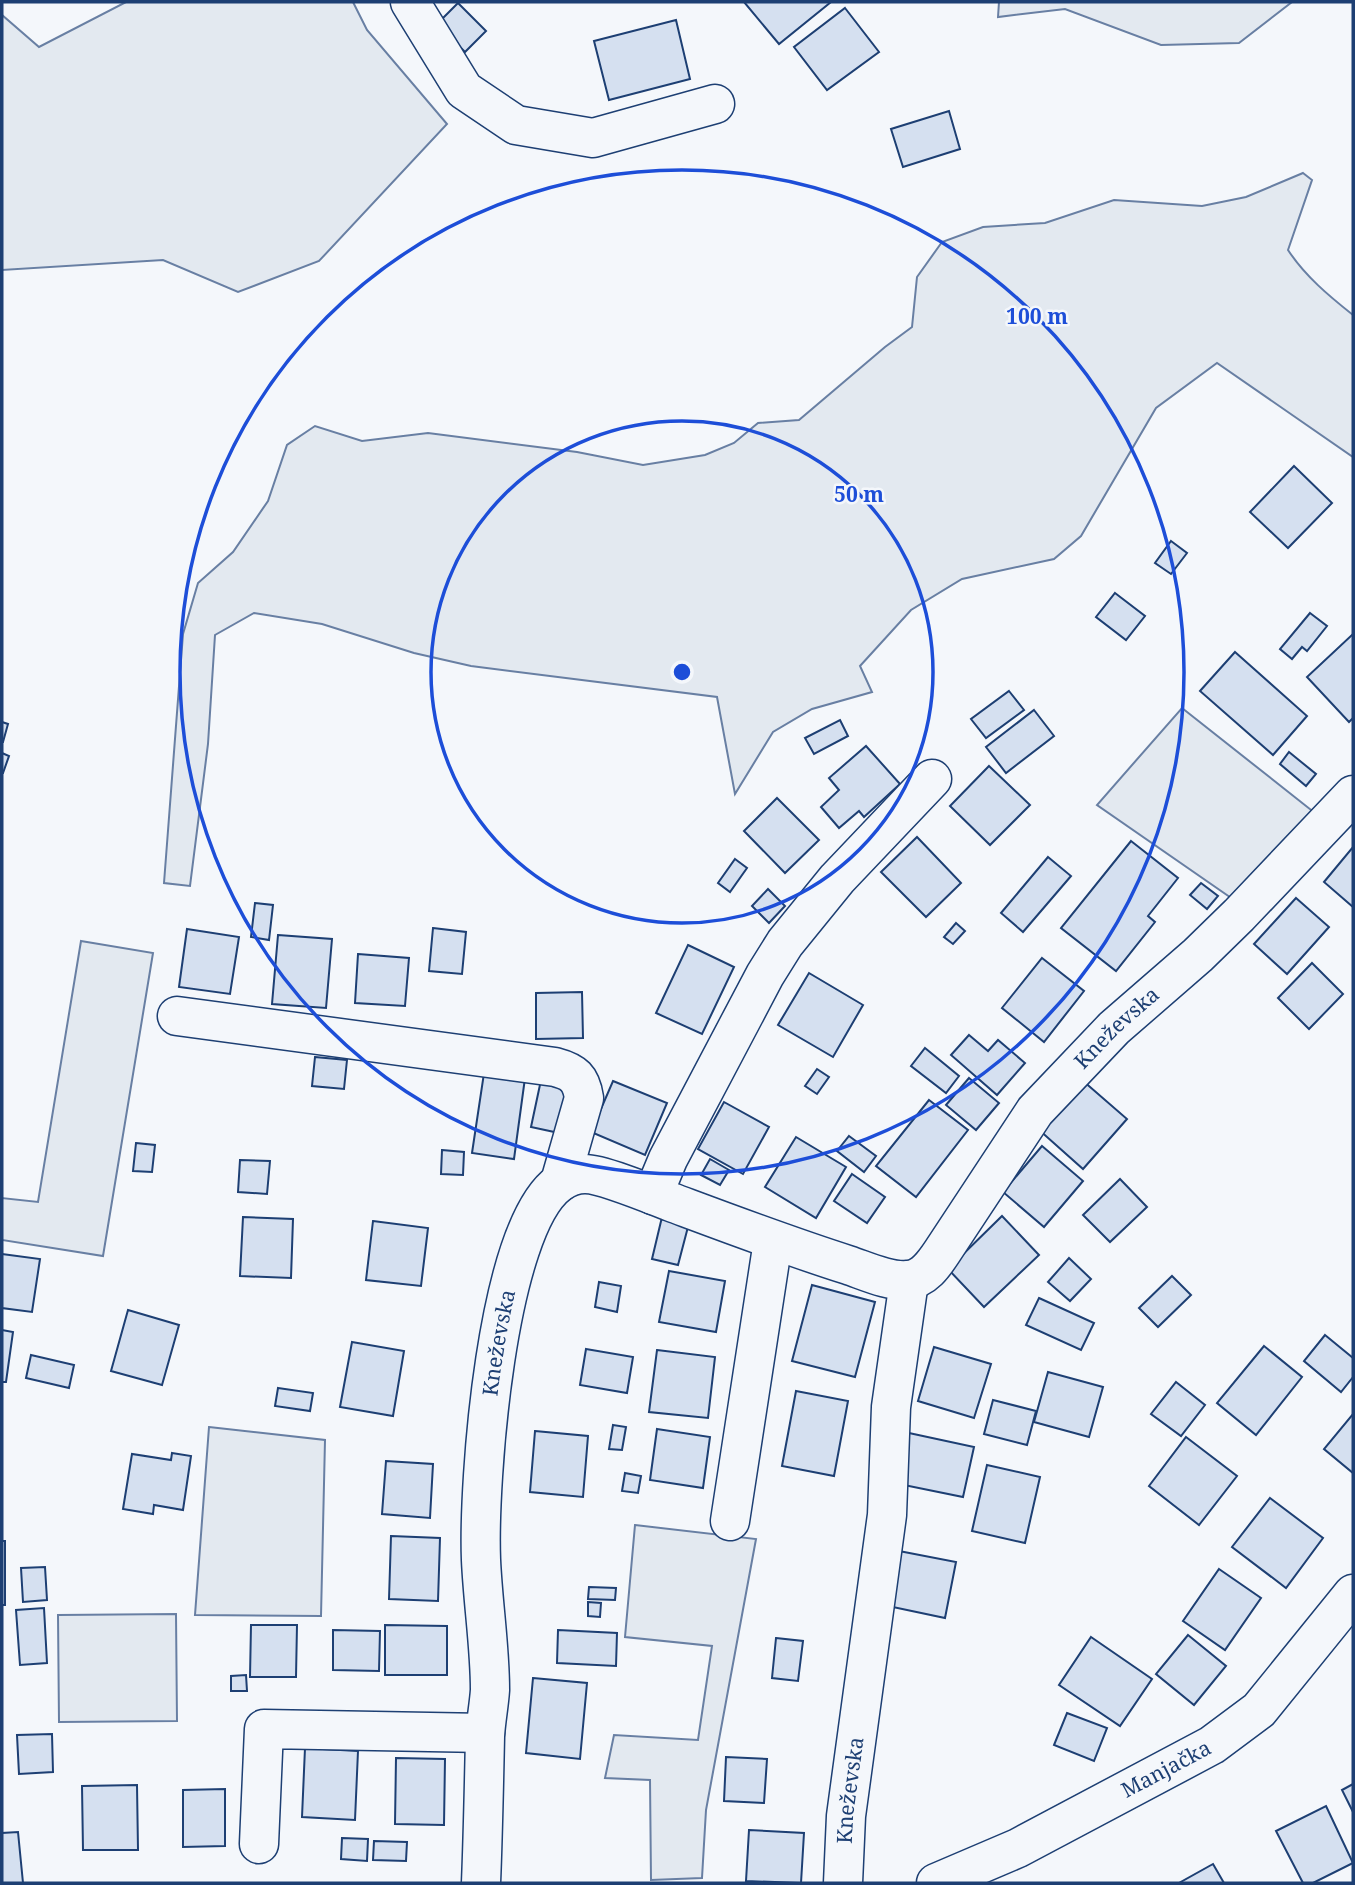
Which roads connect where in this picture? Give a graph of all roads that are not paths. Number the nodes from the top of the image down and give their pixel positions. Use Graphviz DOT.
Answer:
graph roads {
  1 [pos="411,2"];
  2 [pos="715,104"];
  3 [pos="932,779"];
  4 [pos="1353,795"];
  5 [pos="177,1016"];
  6 [pos="560,1182"];
  7 [pos="653,1195"];
  8 [pos="773,1241"];
  9 [pos="909,1280"];
  10 [pos="730,1521"];
  11 [pos="1353,1594"];
  12 [pos="485,1733"];
  13 [pos="259,1844"];
  14 [pos="481,1883"];
  15 [pos="843,1883"];
  16 [pos="936,1883"];
  1 -- 2 [label="street"];
  3 -- 7 [label="street"];
  4 -- 9 [label="street, Kneževska"];
  5 -- 6 [label="street"];
  6 -- 7 [label="street"];
  6 -- 12 [label="street, Kneževska"];
  7 -- 8 [label="street"];
  8 -- 9 [label="street"];
  8 -- 10 [label="street"];
  9 -- 15 [label="street, Kneževska"];
  11 -- 16 [label="street, Manjačka"];
  12 -- 13 [label="street"];
  12 -- 14 [label="street, Kneževska"];
}
